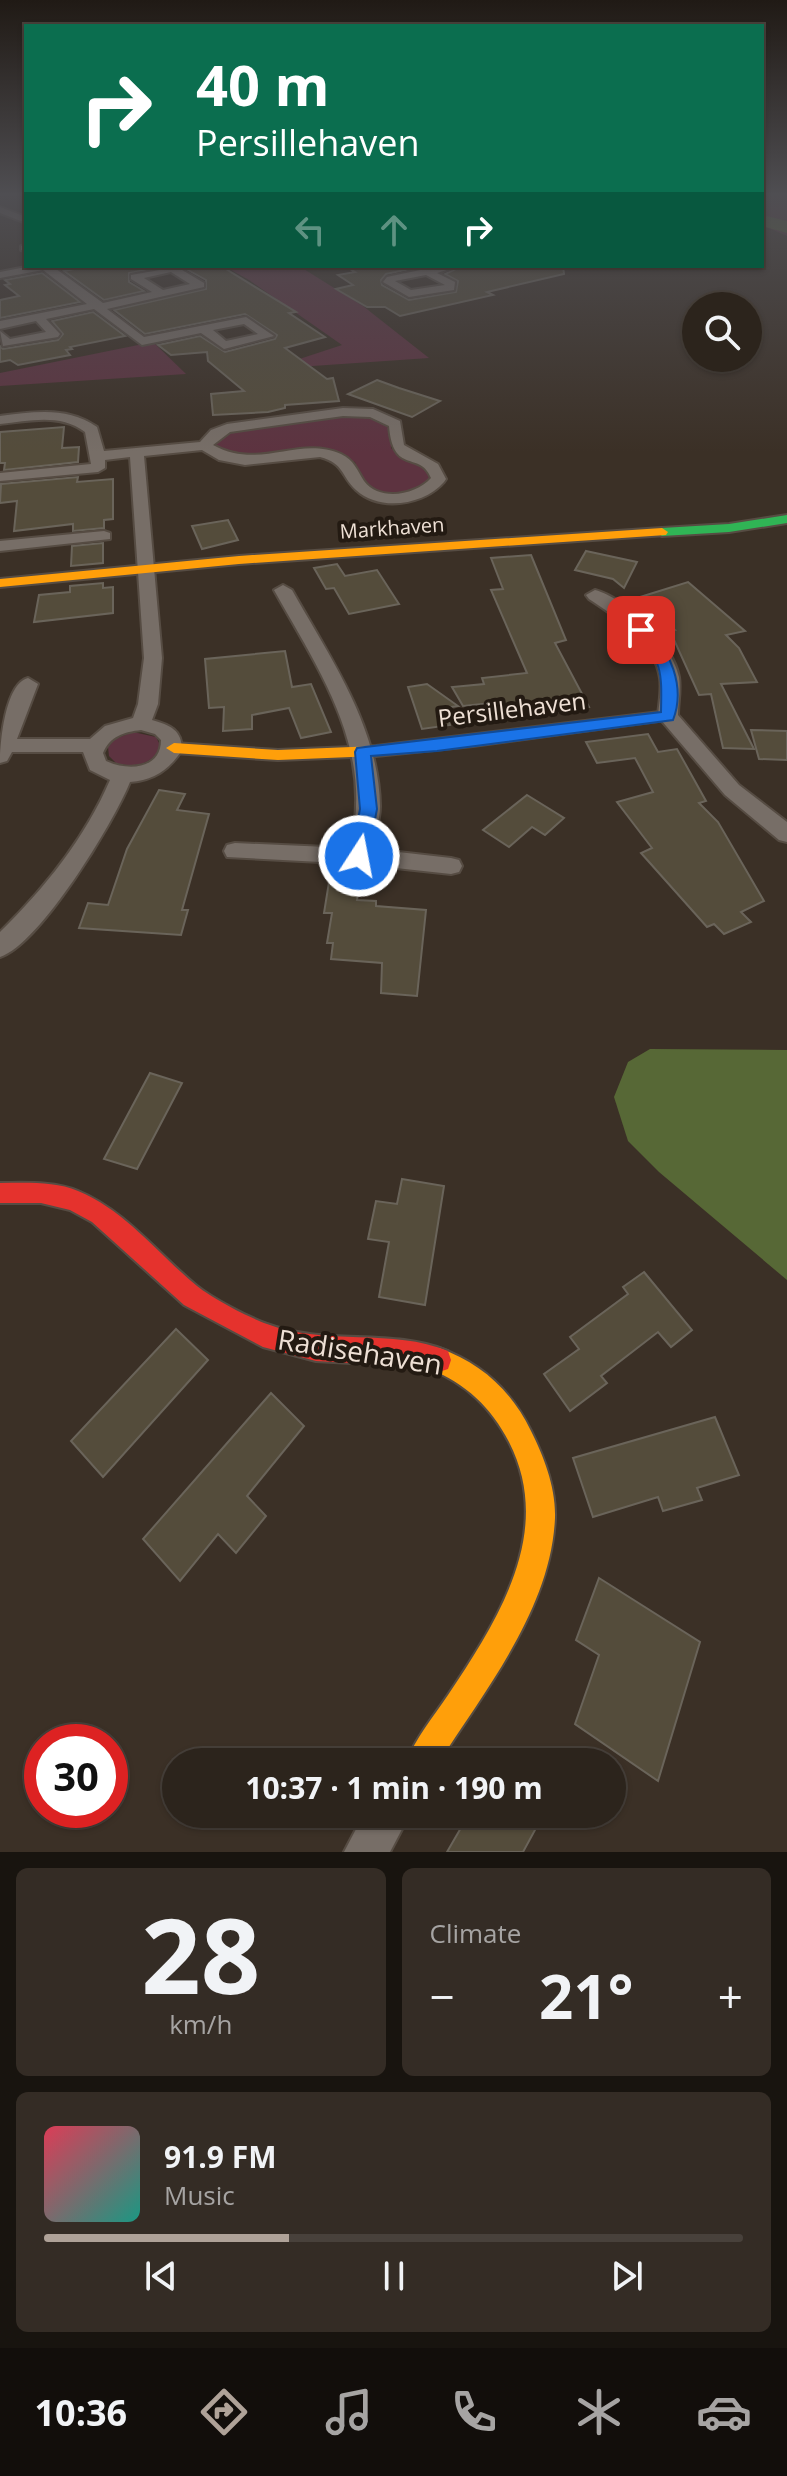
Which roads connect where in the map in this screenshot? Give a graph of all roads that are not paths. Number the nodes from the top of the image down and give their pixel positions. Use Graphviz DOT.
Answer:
graph roads {
  1 [pos="64,279"];
  2 [pos="139,279"];
  3 [pos="191,279"];
  4 [pos="391,279"];
  5 [pos="442,279"];
  6 [pos="161,293"];
  7 [pos="100,306"];
  8 [pos="38,317"];
  9 [pos="0,325"];
  10 [pos="203,328"];
  11 [pos="0,335"];
  12 [pos="0,420"];
  13 [pos="204,446"];
  14 [pos="137,453"];
  15 [pos="98,456"];
  16 [pos="0,477"];
  17 [pos="787,519"];
  18 [pos="104,536"];
  19 [pos="0,546"];
  20 [pos="144,569"];
  21 [pos="0,583"];
  22 [pos="283,590"];
  23 [pos="595,595"];
  24 [pos="28,684"];
  25 [pos="668,716"];
  26 [pos="141,724"];
  27 [pos="95,746"];
  28 [pos="174,748"];
  29 [pos="2,749"];
  30 [pos="363,752"];
  31 [pos="122,775"];
  32 [pos="787,834"];
  33 [pos="235,851"];
  34 [pos="359,856"];
  35 [pos="451,866"];
  36 [pos="0,947"];
  37 [pos="0,1193"];
  38 [pos="430,1748"];
  39 [pos="380,1828"];
  40 [pos="365,1852"];
  1 -- 7 [label="street"];
  2 -- 6 [label="street"];
  3 -- 6 [label="street"];
  4 -- 5 [label="street"];
  6 -- 7 [label="street"];
  7 -- 8 [label="street"];
  7 -- 10 [label="street"];
  8 -- 9 [label="street"];
  8 -- 11 [label="street"];
  12 -- 15 [label="street"];
  13 -- 13 [label="street"];
  13 -- 14 [label="street"];
  14 -- 15 [label="street"];
  14 -- 20 [label="street"];
  15 -- 16 [label="street"];
  17 -- 20 [label="street, Markhaven"];
  18 -- 19 [label="street"];
  20 -- 21 [label="street, Markhaven"];
  20 -- 26 [label="street"];
  22 -- 30 [label="street"];
  23 -- 25 [label="street"];
  24 -- 29 [label="street"];
  25 -- 30 [label="street, Persillehaven"];
  25 -- 32 [label="street"];
  26 -- 27 [label="street"];
  26 -- 28 [label="street"];
  27 -- 29 [label="street"];
  27 -- 31 [label="street"];
  28 -- 30 [label="street, Persillehaven"];
  28 -- 31 [label="street"];
  30 -- 34 [label="street"];
  31 -- 36 [label="street"];
  33 -- 34 [label="street"];
  34 -- 35 [label="street"];
  37 -- 38 [label="street, Radisehaven"];
  39 -- 40 [label="street"];
}
